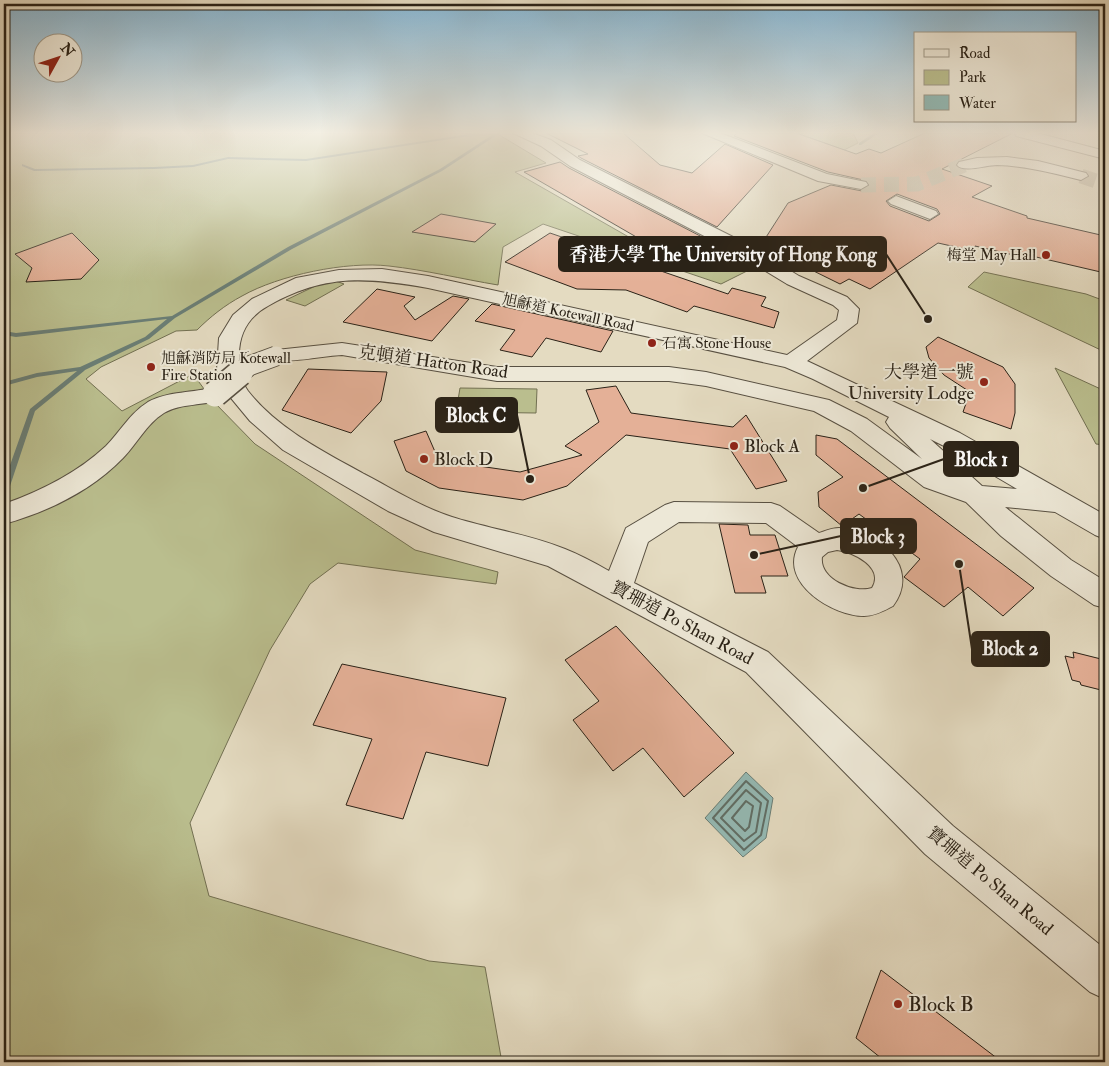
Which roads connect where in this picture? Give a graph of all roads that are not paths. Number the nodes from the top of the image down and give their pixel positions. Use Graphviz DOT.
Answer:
graph roads {
  1 [pos="614,183"];
  2 [pos="844,183"];
  3 [pos="859,186"];
  4 [pos="896,201"];
  5 [pos="930,214"];
  6 [pos="790,362"];
  7 [pos="223,385"];
  8 [pos="871,401"];
  9 [pos="928,451"];
  10 [pos="987,459"];
  11 [pos="974,495"];
  12 [pos="1061,502"];
  13 [pos="4,514"];
  14 [pos="1105,528"];
  15 [pos="816,545"];
  16 [pos="617,589"];
  17 [pos="1105,596"];
  18 [pos="1105,977"];
  1 -- 6 [label="street"];
  2 -- 3 [label="street"];
  4 -- 5 [label="street"];
  6 -- 7 [label="street, 旭龢道 Kotewall Road"];
  6 -- 8 [label="street, 旭龢道 Kotewall Road"];
  7 -- 11 [label="street, 克頓道 Hatton Road, bridge"];
  7 -- 13 [label="street, 克頓道 Hatton Road"];
  7 -- 16 [label="street, 寶珊道 Po Shan Road"];
  8 -- 9 [label="street"];
  8 -- 10 [label="street, 旭龢道 Kotewall Road"];
  9 -- 10 [label="street"];
  9 -- 11 [label="street"];
  10 -- 12 [label="street, 旭龢道 Kotewall Road"];
  11 -- 12 [label="street"];
  11 -- 17 [label="street"];
  12 -- 14 [label="street, 旭龢道 Kotewall Road"];
  15 -- 16 [label="street"];
  16 -- 18 [label="street, 寶珊道 Po Shan Road"];
}
